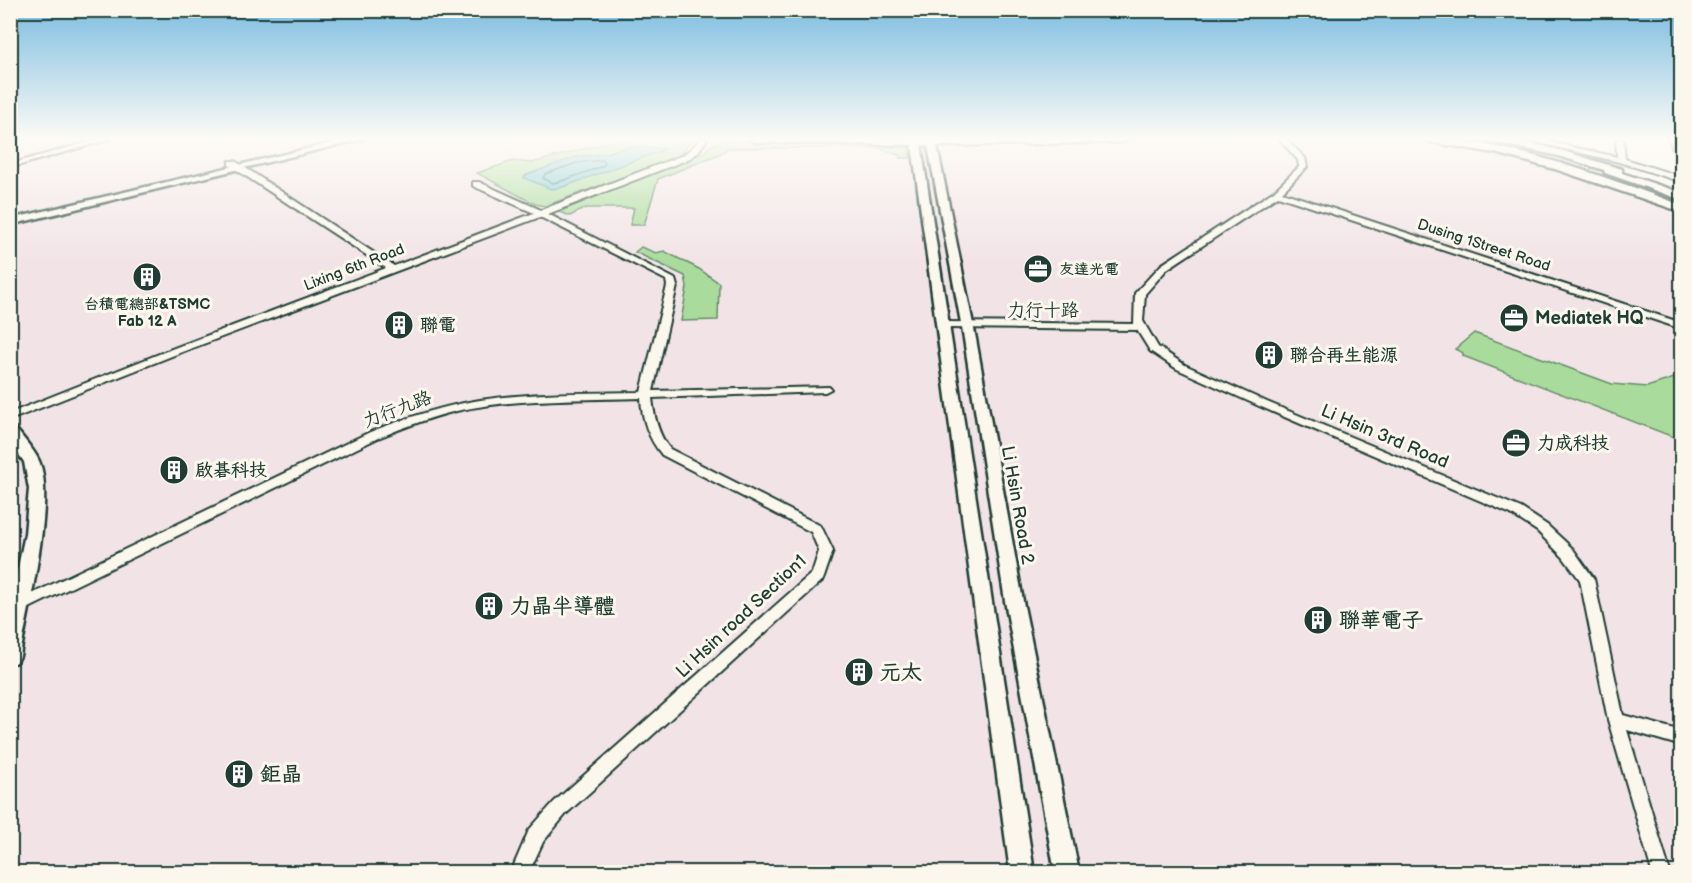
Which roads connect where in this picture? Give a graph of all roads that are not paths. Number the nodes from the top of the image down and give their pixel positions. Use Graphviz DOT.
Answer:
graph roads {
  1 [pos="171,180"];
  2 [pos="178,180"];
  3 [pos="257,180"];
  4 [pos="626,180"];
  5 [pos="928,180"];
  6 [pos="933,180"];
  7 [pos="1290,180"];
  8 [pos="1602,180"];
  9 [pos="1618,180"];
  10 [pos="1637,180"];
  11 [pos="1645,180"];
  12 [pos="476,184"];
  13 [pos="1277,193"];
  14 [pos="1682,195"];
  15 [pos="1682,207"];
  16 [pos="543,214"];
  17 [pos="10,216"];
  18 [pos="10,222"];
  19 [pos="393,268"];
  20 [pos="945,325"];
  21 [pos="968,326"];
  22 [pos="1682,326"];
  23 [pos="1140,327"];
  24 [pos="825,389"];
  25 [pos="646,396"];
  26 [pos="10,417"];
  27 [pos="10,431"];
  28 [pos="18,607"];
  29 [pos="10,656"];
  30 [pos="1616,720"];
  31 [pos="1682,739"];
  32 [pos="520,873"];
  33 [pos="1022,873"];
  34 [pos="1067,873"];
  35 [pos="1661,873"];
  1 -- 17 [label="street"];
  2 -- 18 [label="street"];
  3 -- 19 [label="street"];
  4 -- 16 [label="street, Lixing 6th Road"];
  5 -- 20 [label="street"];
  6 -- 21 [label="street, Li Hsin Road 2"];
  7 -- 13 [label="street"];
  8 -- 15 [label="street"];
  9 -- 15 [label="street"];
  10 -- 14 [label="street"];
  11 -- 14 [label="street"];
  12 -- 16 [label="street"];
  13 -- 22 [label="street, Dusing 1Street Road"];
  13 -- 23 [label="street"];
  16 -- 19 [label="street, Lixing 6th Road"];
  16 -- 25 [label="street, Li Hsin road Section1"];
  19 -- 26 [label="street, Lixing 6th Road"];
  20 -- 21 [label="street, 力行十路"];
  20 -- 33 [label="street"];
  21 -- 23 [label="street, 力行十路"];
  21 -- 34 [label="street, Li Hsin Road 2"];
  23 -- 30 [label="street, Li Hsin 3rd Road"];
  24 -- 25 [label="street, 力行九路"];
  25 -- 28 [label="street, 力行九路"];
  25 -- 32 [label="street, Li Hsin road Section1"];
  27 -- 28 [label="street"];
  28 -- 29 [label="street"];
  30 -- 31 [label="street"];
  30 -- 35 [label="street, Li Hsin 3rd Road"];
}
